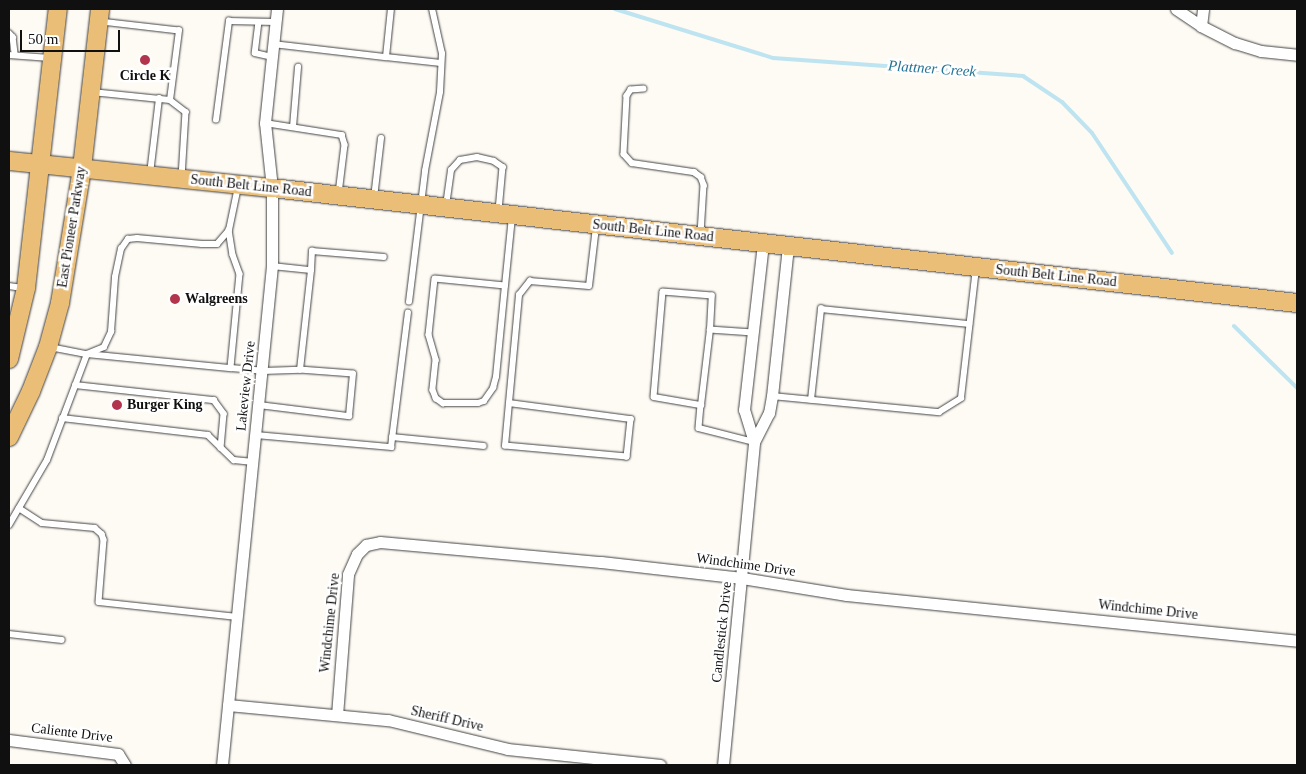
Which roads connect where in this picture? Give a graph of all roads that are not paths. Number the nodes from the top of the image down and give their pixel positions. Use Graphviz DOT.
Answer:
graph roads {
  1 [pos="58,9"];
  2 [pos="277,9"];
  3 [pos="391,9"];
  4 [pos="432,9"];
  5 [pos="1176,9"];
  6 [pos="1203,9"];
  7 [pos="99,16"];
  8 [pos="259,22"];
  9 [pos="275,22"];
  10 [pos="1201,26"];
  11 [pos="9,33"];
  12 [pos="273,44"];
  13 [pos="12,54"];
  14 [pos="1297,55"];
  15 [pos="272,56"];
  16 [pos="386,57"];
  17 [pos="52,59"];
  18 [pos="441,63"];
  19 [pos="298,67"];
  20 [pos="644,89"];
  21 [pos="91,92"];
  22 [pos="158,99"];
  23 [pos="170,100"];
  24 [pos="216,120"];
  25 [pos="265,123"];
  26 [pos="293,127"];
  27 [pos="381,138"];
  28 [pos="9,161"];
  29 [pos="40,164"];
  30 [pos="82,168"];
  31 [pos="150,175"];
  32 [pos="182,178"];
  33 [pos="238,184"];
  34 [pos="272,188"];
  35 [pos="339,195"];
  36 [pos="374,200"];
  37 [pos="422,205"];
  38 [pos="446,208"];
  39 [pos="505,214"];
  40 [pos="596,224"];
  41 [pos="229,230"];
  42 [pos="700,236"];
  43 [pos="762,243"];
  44 [pos="788,246"];
  45 [pos="384,258"];
  46 [pos="272,266"];
  47 [pos="976,267"];
  48 [pos="311,270"];
  49 [pos="505,286"];
  50 [pos="17,287"];
  51 [pos="409,302"];
  52 [pos="1297,303"];
  53 [pos="408,313"];
  54 [pos="970,324"];
  55 [pos="710,330"];
  56 [pos="753,333"];
  57 [pos="48,347"];
  58 [pos="10,349"];
  59 [pos="87,354"];
  60 [pos="231,368"];
  61 [pos="300,370"];
  62 [pos="263,371"];
  63 [pos="75,385"];
  64 [pos="772,396"];
  65 [pos="811,400"];
  66 [pos="509,403"];
  67 [pos="701,404"];
  68 [pos="259,405"];
  69 [pos="62,418"];
  70 [pos="256,435"];
  71 [pos="9,437"];
  72 [pos="392,437"];
  73 [pos="754,442"];
  74 [pos="484,446"];
  75 [pos="221,448"];
  76 [pos="253,462"];
  77 [pos="19,508"];
  78 [pos="9,525"];
  79 [pos="742,578"];
  80 [pos="237,617"];
  81 [pos="9,634"];
  82 [pos="62,640"];
  83 [pos="1297,641"];
  84 [pos="228,705"];
  85 [pos="337,715"];
  86 [pos="9,740"];
  87 [pos="125,765"];
  88 [pos="222,765"];
  89 [pos="660,765"];
  90 [pos="723,765"];
  1 -- 17 [label="main road"];
  2 -- 9 [label="street, Lakeview Drive"];
  3 -- 16 [label="lane"];
  4 -- 18 [label="lane"];
  5 -- 10 [label="street"];
  6 -- 10 [label="street"];
  7 -- 21 [label="main road, East Pioneer Parkway"];
  7 -- 23 [label="lane"];
  8 -- 9 [label="lane"];
  8 -- 15 [label="lane"];
  8 -- 24 [label="lane"];
  9 -- 12 [label="street, Lakeview Drive"];
  10 -- 14 [label="street"];
  11 -- 13 [label="lane"];
  12 -- 15 [label="street, Lakeview Drive"];
  12 -- 16 [label="lane"];
  13 -- 17 [label="lane"];
  15 -- 25 [label="street, Lakeview Drive"];
  16 -- 18 [label="lane"];
  17 -- 29 [label="main road"];
  18 -- 37 [label="lane"];
  19 -- 26 [label="lane"];
  20 -- 42 [label="lane"];
  21 -- 22 [label="lane"];
  21 -- 30 [label="main road, East Pioneer Parkway"];
  22 -- 23 [label="lane"];
  22 -- 31 [label="lane"];
  23 -- 32 [label="lane"];
  25 -- 26 [label="lane"];
  25 -- 34 [label="street, Lakeview Drive"];
  26 -- 35 [label="lane"];
  27 -- 36 [label="lane"];
  28 -- 29 [label="main road, South Belt Line Road"];
  29 -- 30 [label="main road, South Belt Line Road"];
  29 -- 50 [label="main road"];
  30 -- 31 [label="main road, South Belt Line Road"];
  30 -- 57 [label="main road, East Pioneer Parkway"];
  31 -- 32 [label="main road, South Belt Line Road"];
  32 -- 33 [label="main road, South Belt Line Road"];
  33 -- 34 [label="main road, South Belt Line Road"];
  33 -- 41 [label="lane"];
  34 -- 35 [label="main road, South Belt Line Road"];
  34 -- 46 [label="street, Lakeview Drive"];
  35 -- 36 [label="main road, South Belt Line Road"];
  36 -- 37 [label="main road, South Belt Line Road"];
  37 -- 38 [label="main road, South Belt Line Road"];
  37 -- 51 [label="lane"];
  38 -- 39 [label="main road, South Belt Line Road"];
  38 -- 39 [label="lane"];
  39 -- 40 [label="main road, South Belt Line Road"];
  39 -- 49 [label="lane"];
  40 -- 42 [label="main road, South Belt Line Road"];
  40 -- 66 [label="lane"];
  41 -- 59 [label="lane"];
  41 -- 60 [label="lane"];
  42 -- 43 [label="main road, South Belt Line Road"];
  43 -- 44 [label="main road, South Belt Line Road"];
  43 -- 56 [label="street, Candlestick Drive"];
  44 -- 47 [label="main road, South Belt Line Road"];
  44 -- 64 [label="street, Candlestick Drive"];
  45 -- 48 [label="lane"];
  46 -- 48 [label="lane"];
  46 -- 62 [label="street, Lakeview Drive"];
  47 -- 52 [label="main road, South Belt Line Road"];
  47 -- 54 [label="lane"];
  48 -- 61 [label="lane"];
  49 -- 49 [label="lane"];
  50 -- 58 [label="main road"];
  53 -- 72 [label="lane"];
  54 -- 65 [label="lane"];
  54 -- 65 [label="lane"];
  55 -- 56 [label="lane"];
  55 -- 67 [label="lane"];
  55 -- 67 [label="lane"];
  56 -- 73 [label="street, Candlestick Drive"];
  57 -- 59 [label="lane"];
  57 -- 71 [label="main road, East Pioneer Parkway"];
  59 -- 60 [label="lane"];
  59 -- 63 [label="lane"];
  60 -- 62 [label="lane"];
  61 -- 62 [label="lane"];
  61 -- 68 [label="lane"];
  62 -- 68 [label="street, Lakeview Drive"];
  63 -- 69 [label="lane"];
  63 -- 75 [label="lane"];
  64 -- 65 [label="lane"];
  64 -- 73 [label="street, Candlestick Drive"];
  66 -- 66 [label="lane"];
  67 -- 73 [label="lane"];
  68 -- 70 [label="street, Lakeview Drive"];
  69 -- 75 [label="lane"];
  69 -- 77 [label="lane"];
  70 -- 72 [label="lane"];
  70 -- 76 [label="street, Lakeview Drive"];
  72 -- 74 [label="lane"];
  73 -- 79 [label="street, Candlestick Drive"];
  75 -- 76 [label="lane"];
  76 -- 80 [label="street, Lakeview Drive"];
  77 -- 78 [label="lane"];
  77 -- 80 [label="lane"];
  79 -- 83 [label="street, Windchime Drive"];
  79 -- 85 [label="street, Windchime Drive"];
  79 -- 90 [label="street, Candlestick Drive"];
  80 -- 84 [label="street, Lakeview Drive"];
  81 -- 82 [label="lane"];
  84 -- 85 [label="street, Sheriff Drive"];
  84 -- 88 [label="street, Lakeview Drive"];
  85 -- 89 [label="street, Sheriff Drive"];
  86 -- 87 [label="street, Caliente Drive"];
}
